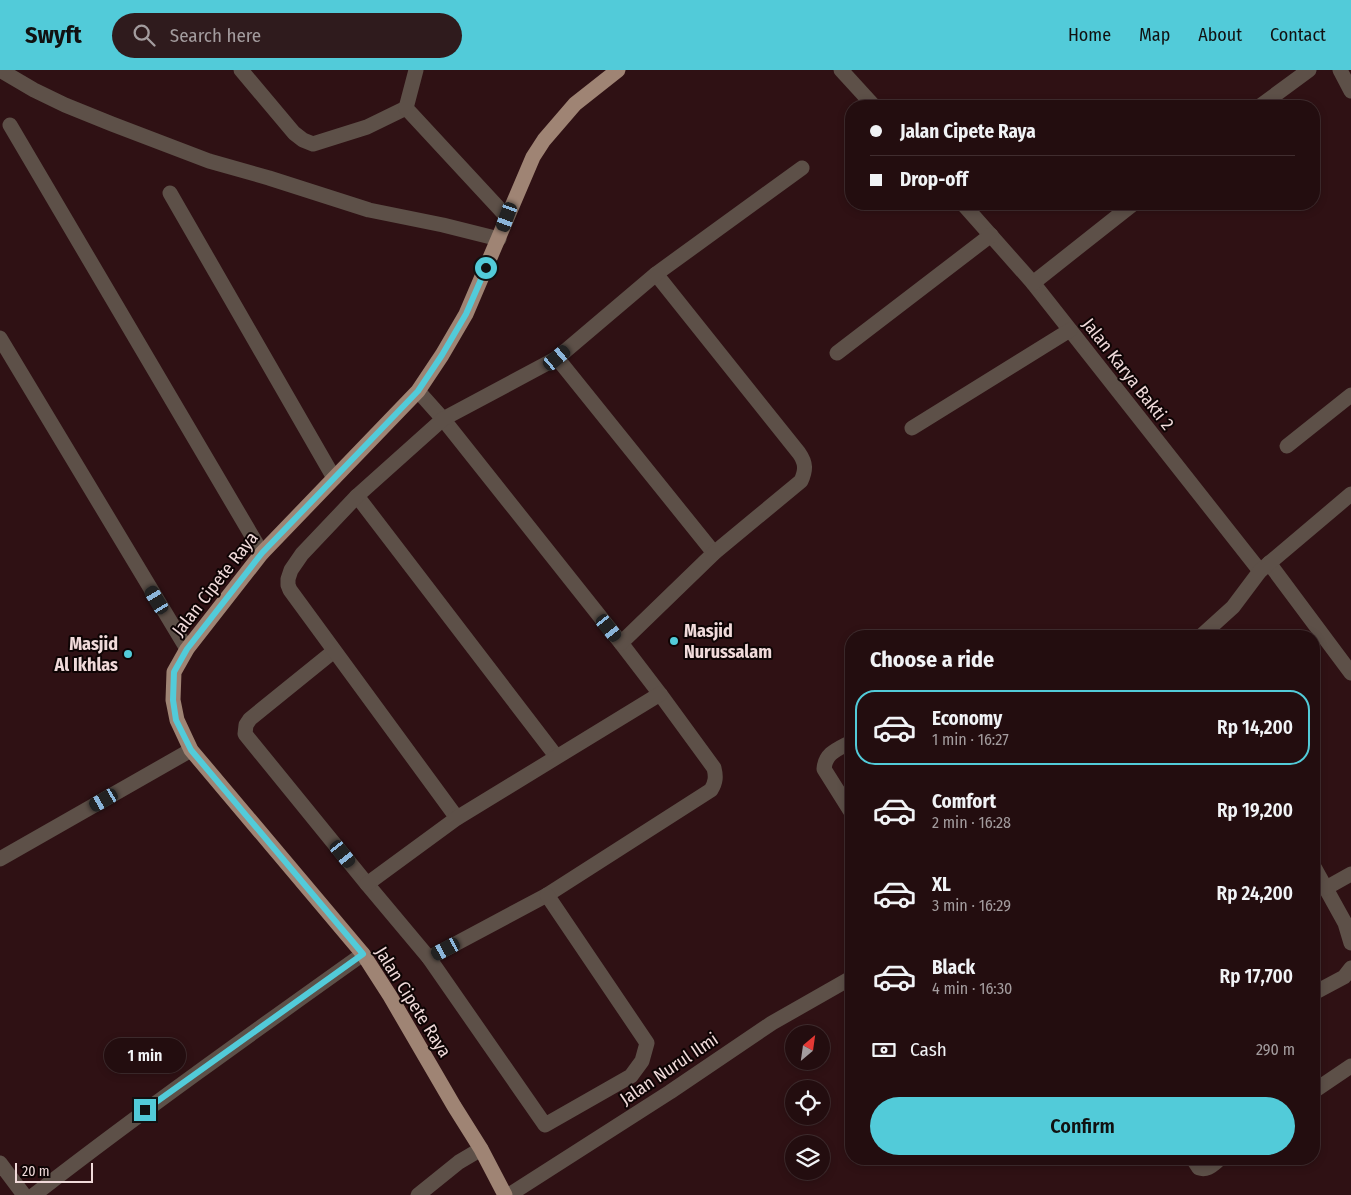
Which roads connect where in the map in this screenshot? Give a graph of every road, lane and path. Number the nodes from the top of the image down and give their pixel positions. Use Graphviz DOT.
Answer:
graph roads {
  1 [pos="0,70"];
  2 [pos="241,70"];
  3 [pos="416,70"];
  4 [pos="618,70"];
  5 [pos="841,70"];
  6 [pos="1309,70"];
  7 [pos="1340,70"];
  8 [pos="1351,90"];
  9 [pos="868,100"];
  10 [pos="1268,100"];
  11 [pos="406,108"];
  12 [pos="10,125"];
  13 [pos="802,168"];
  14 [pos="170,193"];
  15 [pos="969,210"];
  16 [pos="1125,210"];
  17 [pos="507,217"];
  18 [pos="991,234"];
  19 [pos="499,240"];
  20 [pos="656,274"];
  21 [pos="1033,283"];
  22 [pos="1070,330"];
  23 [pos="0,338"];
  24 [pos="837,353"];
  25 [pos="557,358"];
  26 [pos="418,391"];
  27 [pos="1351,395"];
  28 [pos="443,419"];
  29 [pos="912,428"];
  30 [pos="1287,446"];
  31 [pos="334,478"];
  32 [pos="1351,494"];
  33 [pos="357,496"];
  34 [pos="262,553"];
  35 [pos="714,553"];
  36 [pos="1265,567"];
  37 [pos="1207,630"];
  38 [pos="1316,630"];
  39 [pos="1320,635"];
  40 [pos="621,643"];
  41 [pos="187,649"];
  42 [pos="334,651"];
  43 [pos="1351,673"];
  44 [pos="660,694"];
  45 [pos="845,746"];
  46 [pos="191,750"];
  47 [pos="556,756"];
  48 [pos="845,802"];
  49 [pos="457,818"];
  50 [pos="0,859"];
  51 [pos="1351,874"];
  52 [pos="1320,877"];
  53 [pos="367,884"];
  54 [pos="1326,888"];
  55 [pos="547,895"];
  56 [pos="1351,943"];
  57 [pos="363,954"];
  58 [pos="429,958"];
  59 [pos="1351,968"];
  60 [pos="845,981"];
  61 [pos="1320,990"];
  62 [pos="1351,1066"];
  63 [pos="1320,1087"];
  64 [pos="481,1149"];
  65 [pos="0,1163"];
  66 [pos="1197,1165"];
  67 [pos="1212,1165"];
  68 [pos="24,1195"];
  69 [pos="34,1195"];
  70 [pos="418,1195"];
  71 [pos="505,1195"];
  72 [pos="510,1195"];
  1 -- 19 [label="street"];
  2 -- 11 [label="street"];
  3 -- 11 [label="street"];
  4 -- 17 [label="main road, Jalan Cipete Raya"];
  5 -- 9 [label="street"];
  6 -- 10 [label="street"];
  7 -- 8 [label="street"];
  11 -- 17 [label="street"];
  12 -- 34 [label="street"];
  13 -- 20 [label="street"];
  14 -- 31 [label="street"];
  15 -- 18 [label="street, Jalan Karya Bakti 2"];
  16 -- 21 [label="street"];
  17 -- 19 [label="main road, Jalan Cipete Raya"];
  18 -- 21 [label="street, Jalan Karya Bakti 2"];
  18 -- 24 [label="street"];
  19 -- 26 [label="main road, Jalan Cipete Raya"];
  20 -- 25 [label="street"];
  20 -- 35 [label="street"];
  21 -- 22 [label="street, Jalan Karya Bakti 2"];
  22 -- 29 [label="street"];
  22 -- 36 [label="street, Jalan Karya Bakti 2"];
  23 -- 41 [label="street"];
  25 -- 28 [label="street"];
  25 -- 35 [label="street"];
  26 -- 28 [label="street"];
  26 -- 31 [label="main road, Jalan Cipete Raya"];
  27 -- 30 [label="street"];
  28 -- 33 [label="street"];
  28 -- 40 [label="street"];
  31 -- 34 [label="main road, Jalan Cipete Raya"];
  32 -- 36 [label="street"];
  33 -- 42 [label="street"];
  33 -- 47 [label="street"];
  34 -- 41 [label="main road, Jalan Cipete Raya"];
  35 -- 40 [label="street"];
  36 -- 37 [label="street"];
  36 -- 38 [label="street, Jalan Karya Bakti 2"];
  39 -- 43 [label="street, Jalan Karya Bakti 2"];
  40 -- 44 [label="street"];
  41 -- 46 [label="main road, Jalan Cipete Raya"];
  42 -- 49 [label="street"];
  42 -- 53 [label="street"];
  44 -- 47 [label="street"];
  44 -- 55 [label="street"];
  45 -- 48 [label="street"];
  46 -- 50 [label="street"];
  46 -- 57 [label="main road, Jalan Cipete Raya"];
  47 -- 49 [label="street"];
  49 -- 53 [label="street"];
  51 -- 54 [label="street"];
  52 -- 54 [label="street"];
  53 -- 58 [label="street"];
  54 -- 56 [label="street"];
  55 -- 58 [label="street"];
  55 -- 58 [label="street"];
  57 -- 64 [label="main road, Jalan Cipete Raya"];
  57 -- 69 [label="street"];
  59 -- 61 [label="street"];
  60 -- 72 [label="street, Jalan Nurul Ilmi"];
  62 -- 63 [label="street"];
  64 -- 70 [label="street"];
  64 -- 71 [label="main road, Jalan Cipete Raya"];
  65 -- 68 [label="street"];
  66 -- 67 [label="street"];
}
